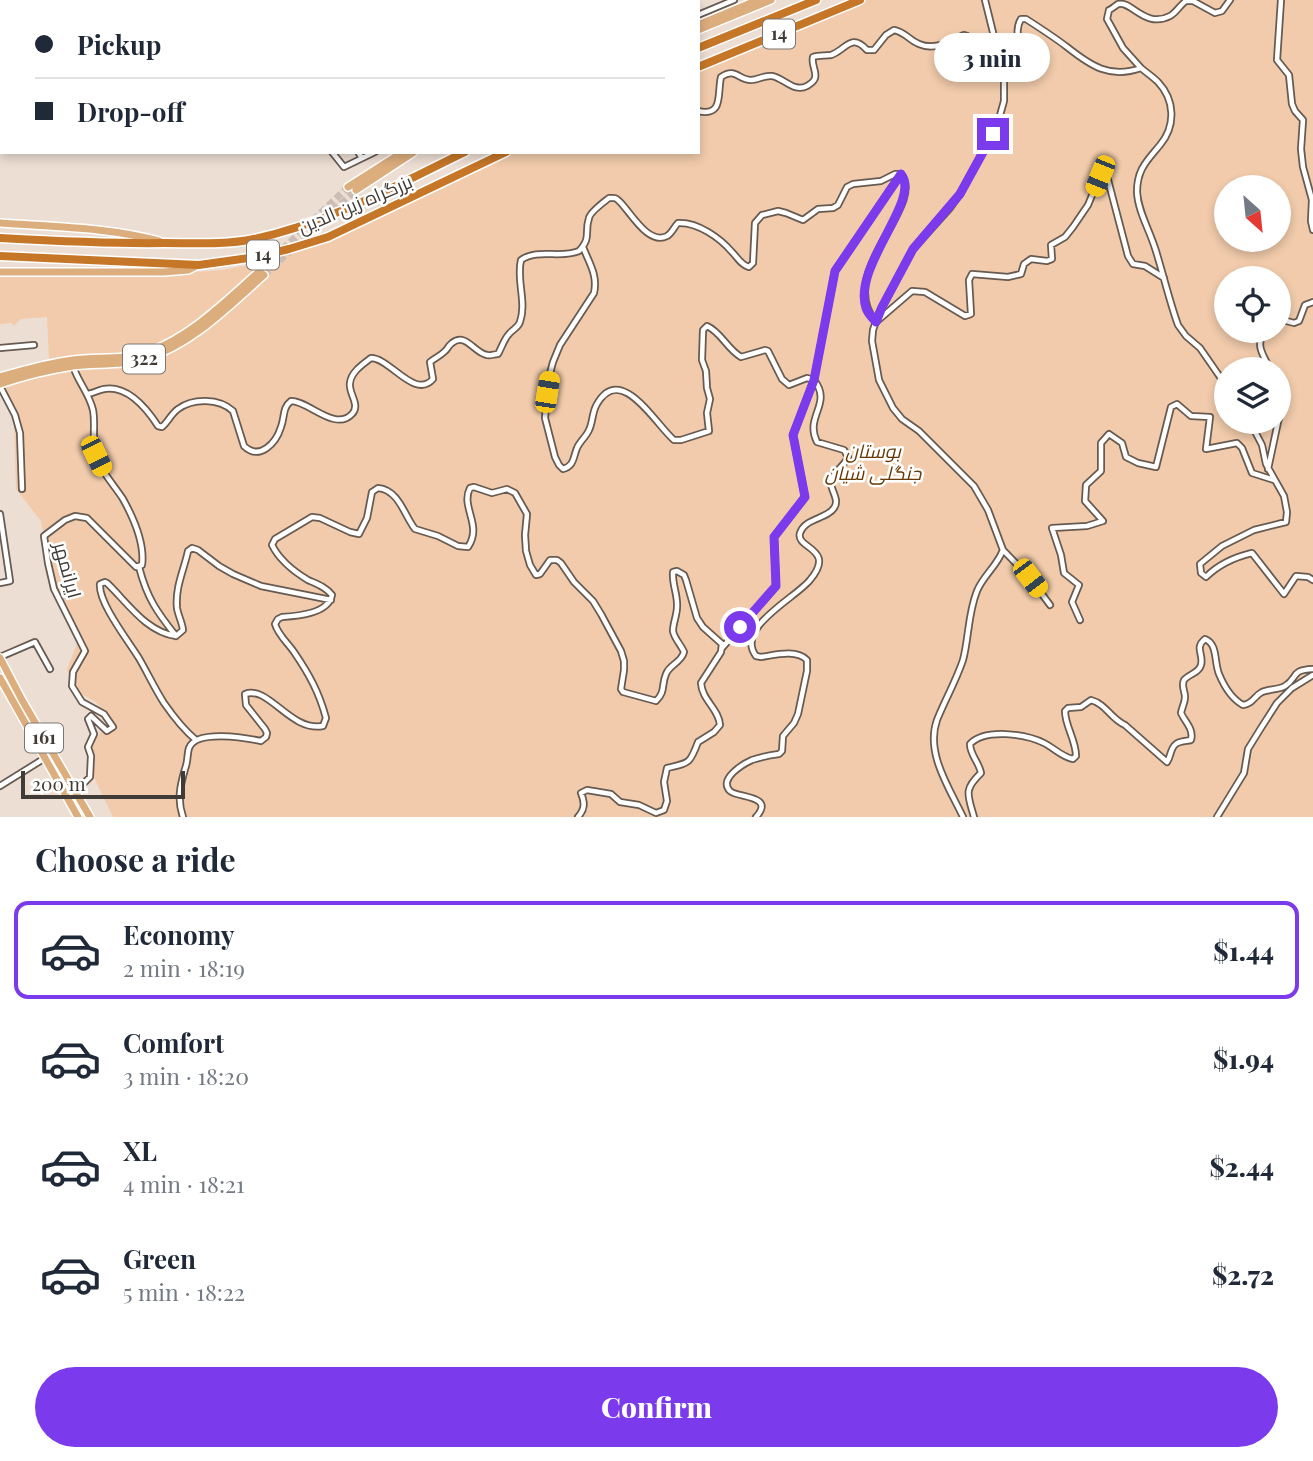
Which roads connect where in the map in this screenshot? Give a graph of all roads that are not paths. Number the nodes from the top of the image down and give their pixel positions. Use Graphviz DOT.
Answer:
graph roads {
  1 [pos="714,0"];
  2 [pos="734,0"];
  3 [pos="758,0"];
  4 [pos="771,0"];
  5 [pos="816,0"];
  6 [pos="860,0"];
  7 [pos="985,0"];
  8 [pos="1230,0"];
  9 [pos="1281,0"];
  10 [pos="721,5"];
  11 [pos="700,14"];
  12 [pos="700,24"];
  13 [pos="700,29"];
  14 [pos="700,47"];
  15 [pos="999,53"];
  16 [pos="700,66"];
  17 [pos="1141,68"];
  18 [pos="1004,77"];
  19 [pos="700,111"];
  20 [pos="334,154"];
  21 [pos="359,154"];
  22 [pos="371,154"];
  23 [pos="400,154"];
  24 [pos="411,154"];
  25 [pos="461,154"];
  26 [pos="502,154"];
  27 [pos="362,158"];
  28 [pos="901,174"];
  29 [pos="0,223"];
  30 [pos="1313,230"];
  31 [pos="0,238"];
  32 [pos="167,243"];
  33 [pos="583,247"];
  34 [pos="0,256"];
  35 [pos="199,265"];
  36 [pos="0,272"];
  37 [pos="1164,278"];
  38 [pos="1313,302"];
  39 [pos="876,322"];
  40 [pos="1291,322"];
  41 [pos="34,345"];
  42 [pos="0,348"];
  43 [pos="73,366"];
  44 [pos="1214,368"];
  45 [pos="0,377"];
  46 [pos="814,380"];
  47 [pos="0,385"];
  48 [pos="88,394"];
  49 [pos="1256,434"];
  50 [pos="1276,434"];
  51 [pos="1268,469"];
  52 [pos="1274,480"];
  53 [pos="22,489"];
  54 [pos="0,514"];
  55 [pos="1003,550"];
  56 [pos="139,567"];
  57 [pos="1313,580"];
  58 [pos="0,583"];
  59 [pos="331,600"];
  60 [pos="1050,605"];
  61 [pos="1080,620"];
  62 [pos="176,636"];
  63 [pos="722,648"];
  64 [pos="0,658"];
  65 [pos="50,669"];
  66 [pos="1313,669"];
  67 [pos="1313,675"];
  68 [pos="0,678"];
  69 [pos="196,740"];
  70 [pos="45,758"];
  71 [pos="0,786"];
  72 [pos="75,792"];
  73 [pos="78,817"];
  74 [pos="90,817"];
  75 [pos="183,817"];
  76 [pos="578,817"];
  77 [pos="756,817"];
  78 [pos="963,817"];
  79 [pos="974,817"];
  80 [pos="1217,817"];
  1 -- 10 [label="street"];
  2 -- 10 [label="street"];
  3 -- 12 [label="main road"];
  4 -- 13 [label="main road"];
  5 -- 14 [label="highway, 14"];
  6 -- 16 [label="highway, 14"];
  7 -- 15 [label="street"];
  8 -- 17 [label="street"];
  9 -- 30 [label="street"];
  10 -- 11 [label="street"];
  15 -- 18 [label="street"];
  15 -- 19 [label="street"];
  17 -- 18 [label="street"];
  17 -- 37 [label="street"];
  18 -- 39 [label="street"];
  20 -- 27 [label="street"];
  21 -- 27 [label="street"];
  22 -- 27 [label="street"];
  23 -- 24 [label="main road"];
  25 -- 32 [label="highway, بزرگراه زین الدین / 14"];
  26 -- 35 [label="highway, بزرگراه زین الدین / 14"];
  28 -- 33 [label="street"];
  28 -- 39 [label="street"];
  28 -- 46 [label="street"];
  29 -- 32 [label="main road"];
  31 -- 32 [label="highway, بزرگراه زین الدین / 14"];
  33 -- 46 [label="street"];
  33 -- 48 [label="street"];
  34 -- 35 [label="highway, بزرگراه زین الدین / 14"];
  35 -- 36 [label="main road"];
  37 -- 39 [label="street"];
  37 -- 44 [label="street"];
  38 -- 40 [label="street"];
  39 -- 55 [label="street"];
  41 -- 42 [label="street"];
  43 -- 45 [label="main road, 322"];
  43 -- 47 [label="main road, 322"];
  43 -- 48 [label="street"];
  46 -- 63 [label="street"];
  46 -- 77 [label="street"];
  47 -- 53 [label="street"];
  48 -- 56 [label="street"];
  49 -- 51 [label="street"];
  50 -- 51 [label="street"];
  51 -- 52 [label="street"];
  52 -- 57 [label="street"];
  52 -- 61 [label="street"];
  54 -- 58 [label="street"];
  55 -- 60 [label="street"];
  55 -- 78 [label="street"];
  56 -- 62 [label="street"];
  56 -- 72 [label="street, ایرانمهر"];
  59 -- 62 [label="street"];
  59 -- 63 [label="street"];
  59 -- 69 [label="street"];
  62 -- 69 [label="street"];
  63 -- 76 [label="street"];
  64 -- 65 [label="street"];
  64 -- 72 [label="main road, 161"];
  66 -- 79 [label="street"];
  67 -- 80 [label="street"];
  68 -- 70 [label="main road, 161"];
  69 -- 75 [label="street"];
  70 -- 71 [label="street"];
  70 -- 73 [label="main road, 161"];
  72 -- 74 [label="main road, 161"];
}
